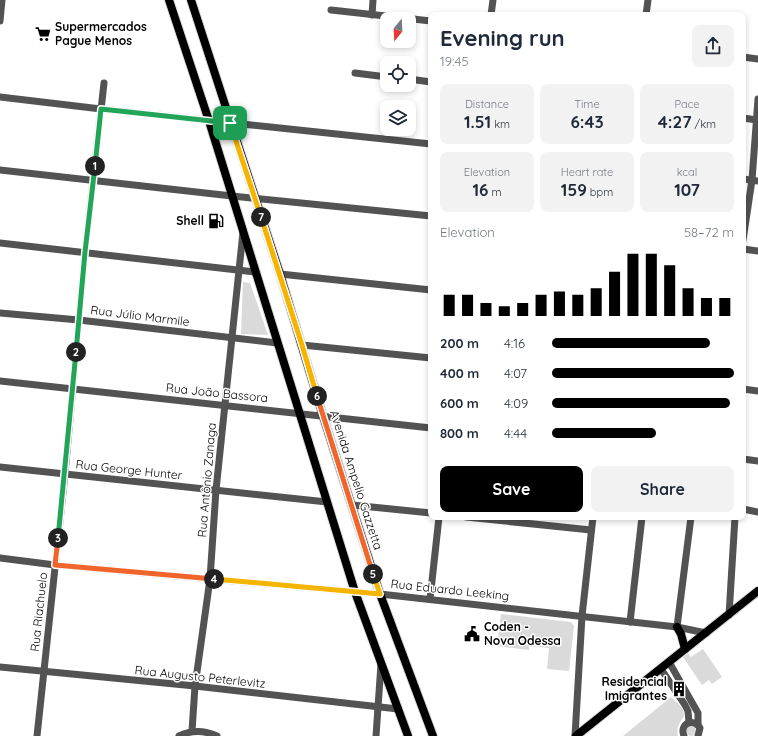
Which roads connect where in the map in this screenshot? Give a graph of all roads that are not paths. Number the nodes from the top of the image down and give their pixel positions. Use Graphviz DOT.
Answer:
graph roads {
  1 [pos="2,0"];
  2 [pos="169,0"];
  3 [pos="191,0"];
  4 [pos="373,0"];
  5 [pos="493,0"];
  6 [pos="648,0"];
  7 [pos="331,10"];
  8 [pos="491,12"];
  9 [pos="646,12"];
  10 [pos="372,14"];
  11 [pos="0,21"];
  12 [pos="428,21"];
  13 [pos="746,57"];
  14 [pos="758,59"];
  15 [pos="355,73"];
  16 [pos="380,76"];
  17 [pos="416,80"];
  18 [pos="428,82"];
  19 [pos="104,83"];
  20 [pos="0,97"];
  21 [pos="758,99"];
  22 [pos="101,109"];
  23 [pos="746,118"];
  24 [pos="757,120"];
  25 [pos="209,121"];
  26 [pos="230,123"];
  27 [pos="428,144"];
  28 [pos="0,170"];
  29 [pos="94,180"];
  30 [pos="755,181"];
  31 [pos="232,196"];
  32 [pos="255,198"];
  33 [pos="428,216"];
  34 [pos="746,225"];
  35 [pos="243,230"];
  36 [pos="0,243"];
  37 [pos="746,249"];
  38 [pos="758,251"];
  39 [pos="85,252"];
  40 [pos="239,270"];
  41 [pos="256,272"];
  42 [pos="280,274"];
  43 [pos="428,290"];
  44 [pos="0,313"];
  45 [pos="79,320"];
  46 [pos="232,338"];
  47 [pos="278,342"];
  48 [pos="302,345"];
  49 [pos="428,358"];
  50 [pos="0,380"];
  51 [pos="72,389"];
  52 [pos="746,389"];
  53 [pos="758,391"];
  54 [pos="225,405"];
  55 [pos="300,413"];
  56 [pos="323,416"];
  57 [pos="428,428"];
  58 [pos="746,459"];
  59 [pos="758,461"];
  60 [pos="0,467"];
  61 [pos="65,474"];
  62 [pos="216,490"];
  63 [pos="327,502"];
  64 [pos="352,505"];
  65 [pos="746,510"];
  66 [pos="758,512"];
  67 [pos="428,513"];
  68 [pos="439,520"];
  69 [pos="495,520"];
  70 [pos="593,520"];
  71 [pos="642,520"];
  72 [pos="690,520"];
  73 [pos="735,520"];
  74 [pos="591,530"];
  75 [pos="0,558"];
  76 [pos="55,565"];
  77 [pos="210,579"];
  78 [pos="758,591"];
  79 [pos="355,592"];
  80 [pos="380,594"];
  81 [pos="430,599"];
  82 [pos="729,614"];
  83 [pos="582,616"];
  84 [pos="630,622"];
  85 [pos="677,626"];
  86 [pos="706,633"];
  87 [pos="685,649"];
  88 [pos="381,661"];
  89 [pos="669,662"];
  90 [pos="0,667"];
  91 [pos="661,668"];
  92 [pos="44,672"];
  93 [pos="678,678"];
  94 [pos="670,683"];
  95 [pos="196,686"];
  96 [pos="378,708"];
  97 [pos="398,710"];
  98 [pos="689,722"];
  99 [pos="698,725"];
  100 [pos="192,731"];
  101 [pos="214,735"];
  102 [pos="37,736"];
  103 [pos="179,736"];
  104 [pos="376,736"];
  105 [pos="408,736"];
  106 [pos="433,736"];
  107 [pos="576,736"];
  108 [pos="684,736"];
  109 [pos="698,736"];
  1 -- 11 [label="street"];
  2 -- 25 [label="main road"];
  3 -- 26 [label="main road, Avenida Ampelio Gazzetta"];
  4 -- 10 [label="street"];
  5 -- 8 [label="street"];
  6 -- 9 [label="street"];
  7 -- 10 [label="street"];
  10 -- 12 [label="street"];
  13 -- 14 [label="street"];
  15 -- 16 [label="street"];
  17 -- 18 [label="street"];
  19 -- 22 [label="street, Rua Riachuelo"];
  20 -- 22 [label="street"];
  21 -- 24 [label="street"];
  22 -- 25 [label="street"];
  22 -- 29 [label="street, Rua Riachuelo"];
  23 -- 24 [label="street"];
  24 -- 30 [label="street"];
  25 -- 26 [label="street"];
  25 -- 31 [label="main road"];
  26 -- 27 [label="street"];
  26 -- 32 [label="main road, Avenida Ampelio Gazzetta"];
  28 -- 29 [label="street"];
  29 -- 31 [label="street"];
  29 -- 39 [label="street, Rua Riachuelo"];
  30 -- 34 [label="street"];
  31 -- 32 [label="street"];
  31 -- 35 [label="main road"];
  32 -- 33 [label="street"];
  32 -- 42 [label="main road, Avenida Ampelio Gazzetta"];
  35 -- 40 [label="street, Rua Antônio Zanaga"];
  35 -- 41 [label="main road"];
  36 -- 39 [label="street"];
  37 -- 38 [label="street"];
  39 -- 40 [label="street"];
  39 -- 45 [label="street, Rua Riachuelo"];
  40 -- 41 [label="street"];
  40 -- 46 [label="street, Rua Antônio Zanaga"];
  41 -- 47 [label="main road"];
  42 -- 43 [label="street"];
  42 -- 48 [label="main road, Avenida Ampelio Gazzetta"];
  44 -- 45 [label="street, Rua Júlio Marmile"];
  45 -- 46 [label="street, Rua Júlio Marmile"];
  45 -- 51 [label="street, Rua Riachuelo"];
  46 -- 47 [label="street, Rua Júlio Marmile"];
  46 -- 54 [label="street, Rua Antônio Zanaga"];
  47 -- 55 [label="main road"];
  48 -- 49 [label="street"];
  48 -- 56 [label="main road, Avenida Ampelio Gazzetta"];
  50 -- 51 [label="street, Rua João Bassora"];
  51 -- 54 [label="street, Rua João Bassora"];
  51 -- 61 [label="street, Rua Riachuelo"];
  52 -- 53 [label="street"];
  54 -- 55 [label="street, Rua João Bassora"];
  54 -- 62 [label="street, Rua Antônio Zanaga"];
  55 -- 56 [label="street, Rua João Bassora"];
  55 -- 63 [label="main road"];
  56 -- 57 [label="street, Rua João Bassora"];
  56 -- 64 [label="main road, Avenida Ampelio Gazzetta"];
  58 -- 59 [label="street"];
  60 -- 61 [label="street, Rua George Hunter"];
  61 -- 62 [label="street, Rua George Hunter"];
  61 -- 76 [label="street, Rua Riachuelo"];
  62 -- 63 [label="street, Rua George Hunter"];
  62 -- 77 [label="street, Rua Antônio Zanaga"];
  63 -- 79 [label="main road"];
  64 -- 67 [label="street"];
  64 -- 80 [label="main road, Avenida Ampelio Gazzetta"];
  65 -- 66 [label="street"];
  68 -- 81 [label="street"];
  69 -- 74 [label="street"];
  70 -- 74 [label="street"];
  71 -- 84 [label="street"];
  72 -- 85 [label="street"];
  73 -- 82 [label="street"];
  74 -- 83 [label="street"];
  75 -- 76 [label="street, Rua Eduardo Leeking"];
  76 -- 77 [label="street, Rua Eduardo Leeking"];
  76 -- 92 [label="street, Rua Riachuelo"];
  77 -- 79 [label="street, Rua Eduardo Leeking"];
  77 -- 95 [label="street, Rua Antônio Zanaga"];
  78 -- 82 [label="main road"];
  79 -- 80 [label="street, Rua Eduardo Leeking"];
  79 -- 88 [label="main road"];
  80 -- 81 [label="street, Rua Eduardo Leeking"];
  80 -- 106 [label="main road, Avenida Ampelio Gazzetta"];
  81 -- 83 [label="street, Rua Eduardo Leeking"];
  82 -- 86 [label="main road"];
  83 -- 84 [label="street, Rua Eduardo Leeking"];
  83 -- 107 [label="street"];
  84 -- 85 [label="street, Rua Eduardo Leeking"];
  85 -- 86 [label="street, Rua Eduardo Leeking"];
  85 -- 87 [label="main road"];
  86 -- 87 [label="main road"];
  87 -- 89 [label="main road"];
  88 -- 96 [label="street"];
  88 -- 97 [label="main road"];
  89 -- 91 [label="main road"];
  89 -- 93 [label="street"];
  90 -- 92 [label="street, Rua Augusto Peterlevitz"];
  91 -- 94 [label="street"];
  91 -- 107 [label="main road"];
  92 -- 95 [label="street, Rua Augusto Peterlevitz"];
  92 -- 102 [label="street, Rua Riachuelo"];
  93 -- 94 [label="street"];
  93 -- 99 [label="street"];
  94 -- 98 [label="street"];
  95 -- 96 [label="street, Rua Augusto Peterlevitz"];
  95 -- 100 [label="street, Rua Antônio Zanaga"];
  96 -- 97 [label="street, Rua Augusto Peterlevitz"];
  96 -- 104 [label="street"];
  97 -- 105 [label="main road"];
  98 -- 99 [label="street"];
  98 -- 108 [label="street"];
  99 -- 109 [label="street"];
  100 -- 101 [label="street"];
  100 -- 103 [label="street"];
}
